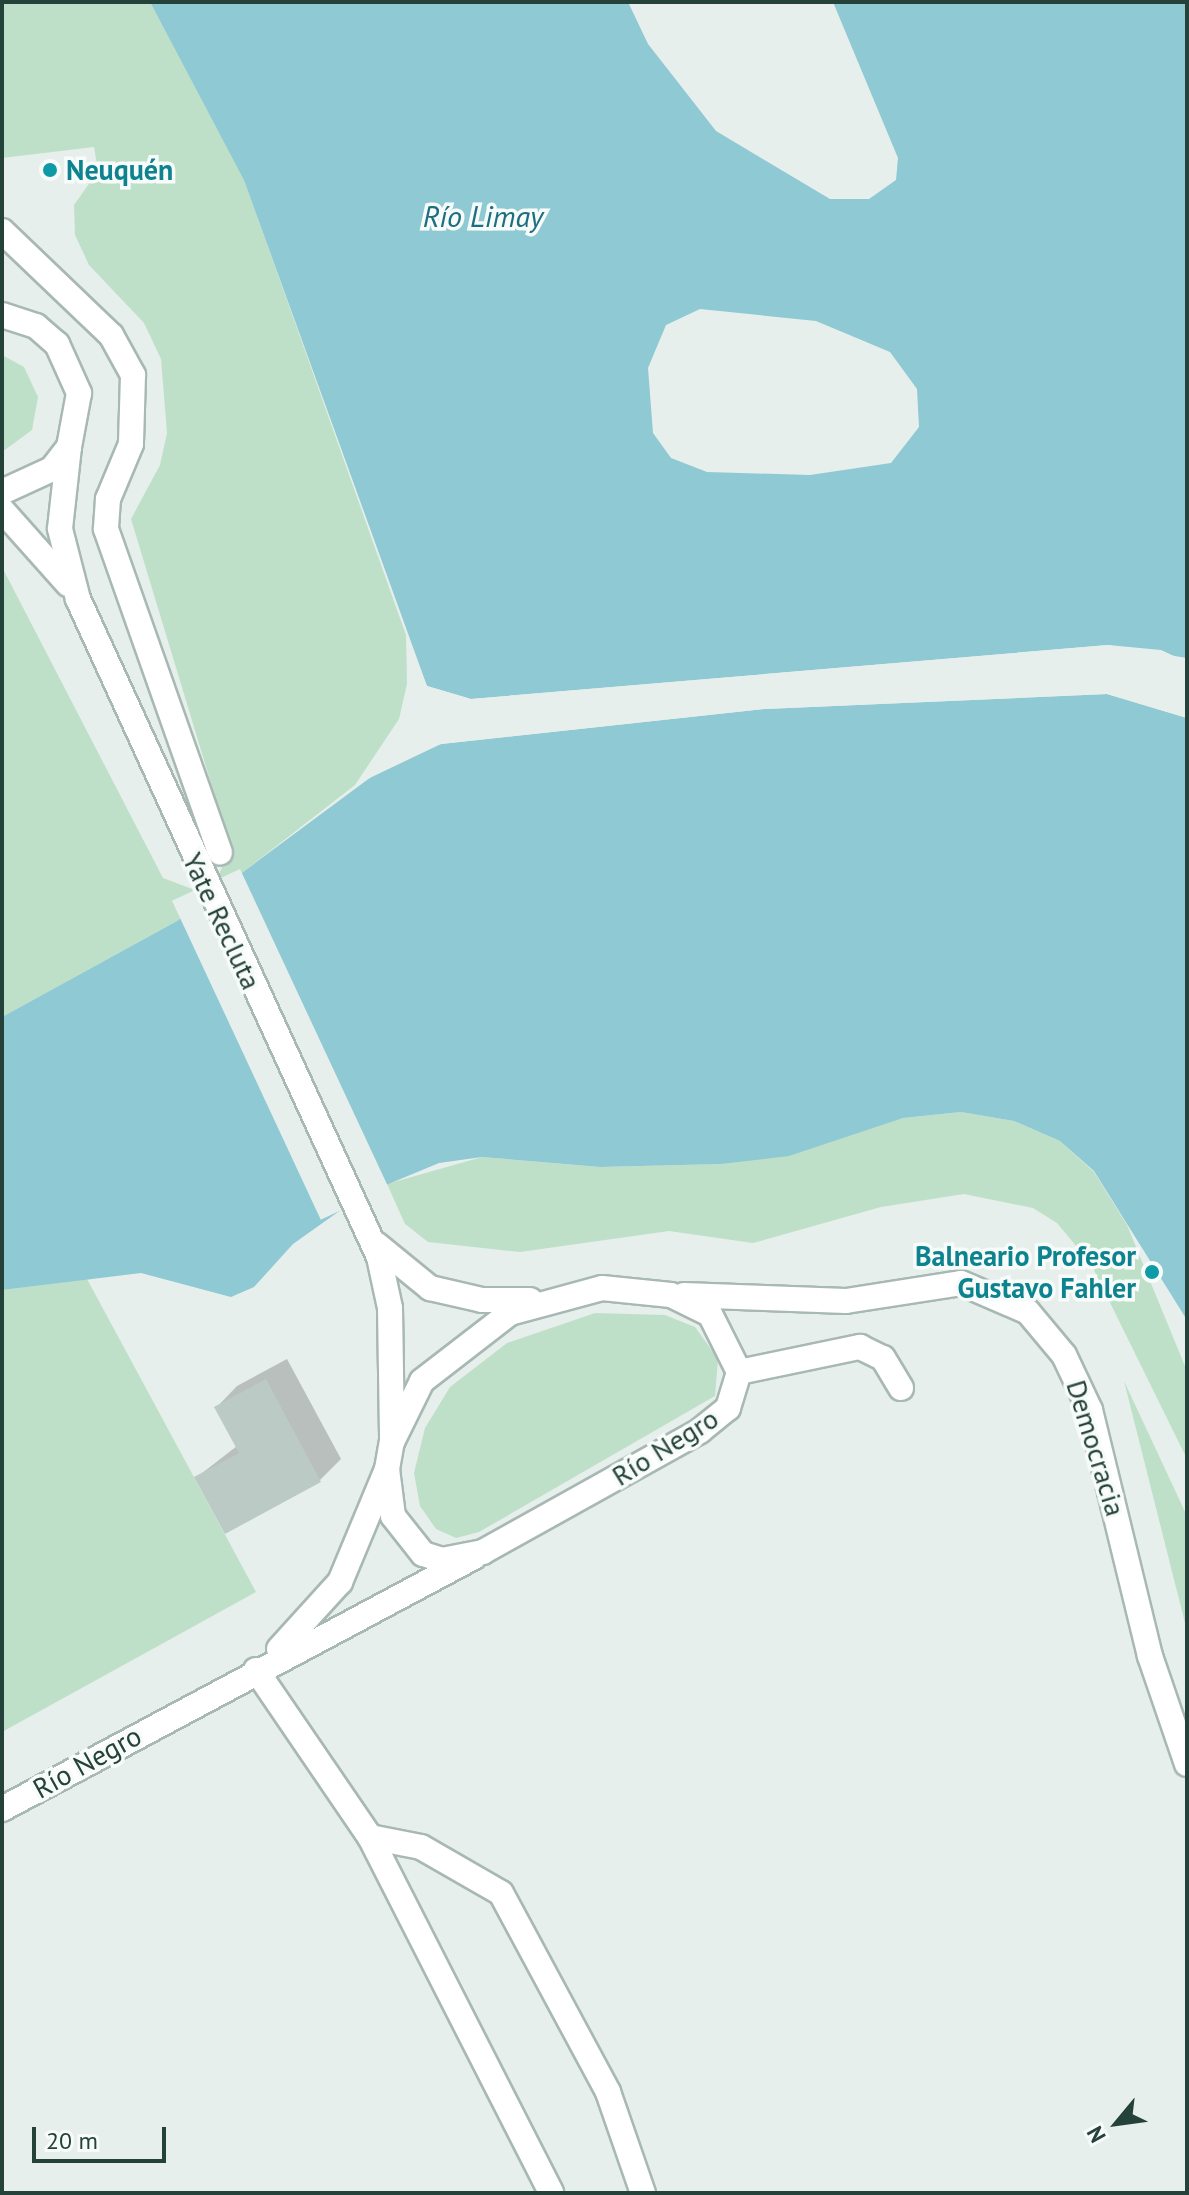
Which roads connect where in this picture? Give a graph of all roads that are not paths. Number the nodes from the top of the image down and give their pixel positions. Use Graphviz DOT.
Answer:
graph roads {
  1 [pos="2,231"];
  2 [pos="2,315"];
  3 [pos="69,447"];
  4 [pos="2,492"];
  5 [pos="2,510"];
  6 [pos="78,599"];
  7 [pos="220,852"];
  8 [pos="372,1240"];
  9 [pos="671,1295"];
  10 [pos="544,1299"];
  11 [pos="739,1372"];
  12 [pos="901,1388"];
  13 [pos="392,1442"];
  14 [pos="387,1469"];
  15 [pos="483,1552"];
  16 [pos="256,1670"];
  17 [pos="1187,1764"];
  18 [pos="2,1809"];
  19 [pos="370,1837"];
  20 [pos="551,2193"];
  21 [pos="643,2193"];
  1 -- 7 [label="main road"];
  2 -- 3 [label="main road, Yate Recluta"];
  3 -- 4 [label="main road"];
  3 -- 6 [label="main road, Yate Recluta"];
  5 -- 6 [label="main road, Yate Recluta"];
  6 -- 8 [label="main road, Yate Recluta"];
  8 -- 10 [label="main road, Yate Recluta"];
  8 -- 13 [label="main road, Yate Recluta"];
  9 -- 10 [label="main road, Río Negro"];
  9 -- 11 [label="main road, Río Negro"];
  9 -- 17 [label="main road, Democracia"];
  10 -- 13 [label="main road, Río Negro"];
  11 -- 12 [label="main road"];
  11 -- 15 [label="main road, Río Negro"];
  13 -- 14 [label="main road, Río Negro"];
  14 -- 15 [label="main road, Río Negro"];
  14 -- 16 [label="main road, Río Negro"];
  15 -- 16 [label="main road, Río Negro"];
  16 -- 18 [label="main road, Río Negro"];
  16 -- 19 [label="main road"];
  19 -- 20 [label="main road"];
  19 -- 21 [label="main road"];
}
